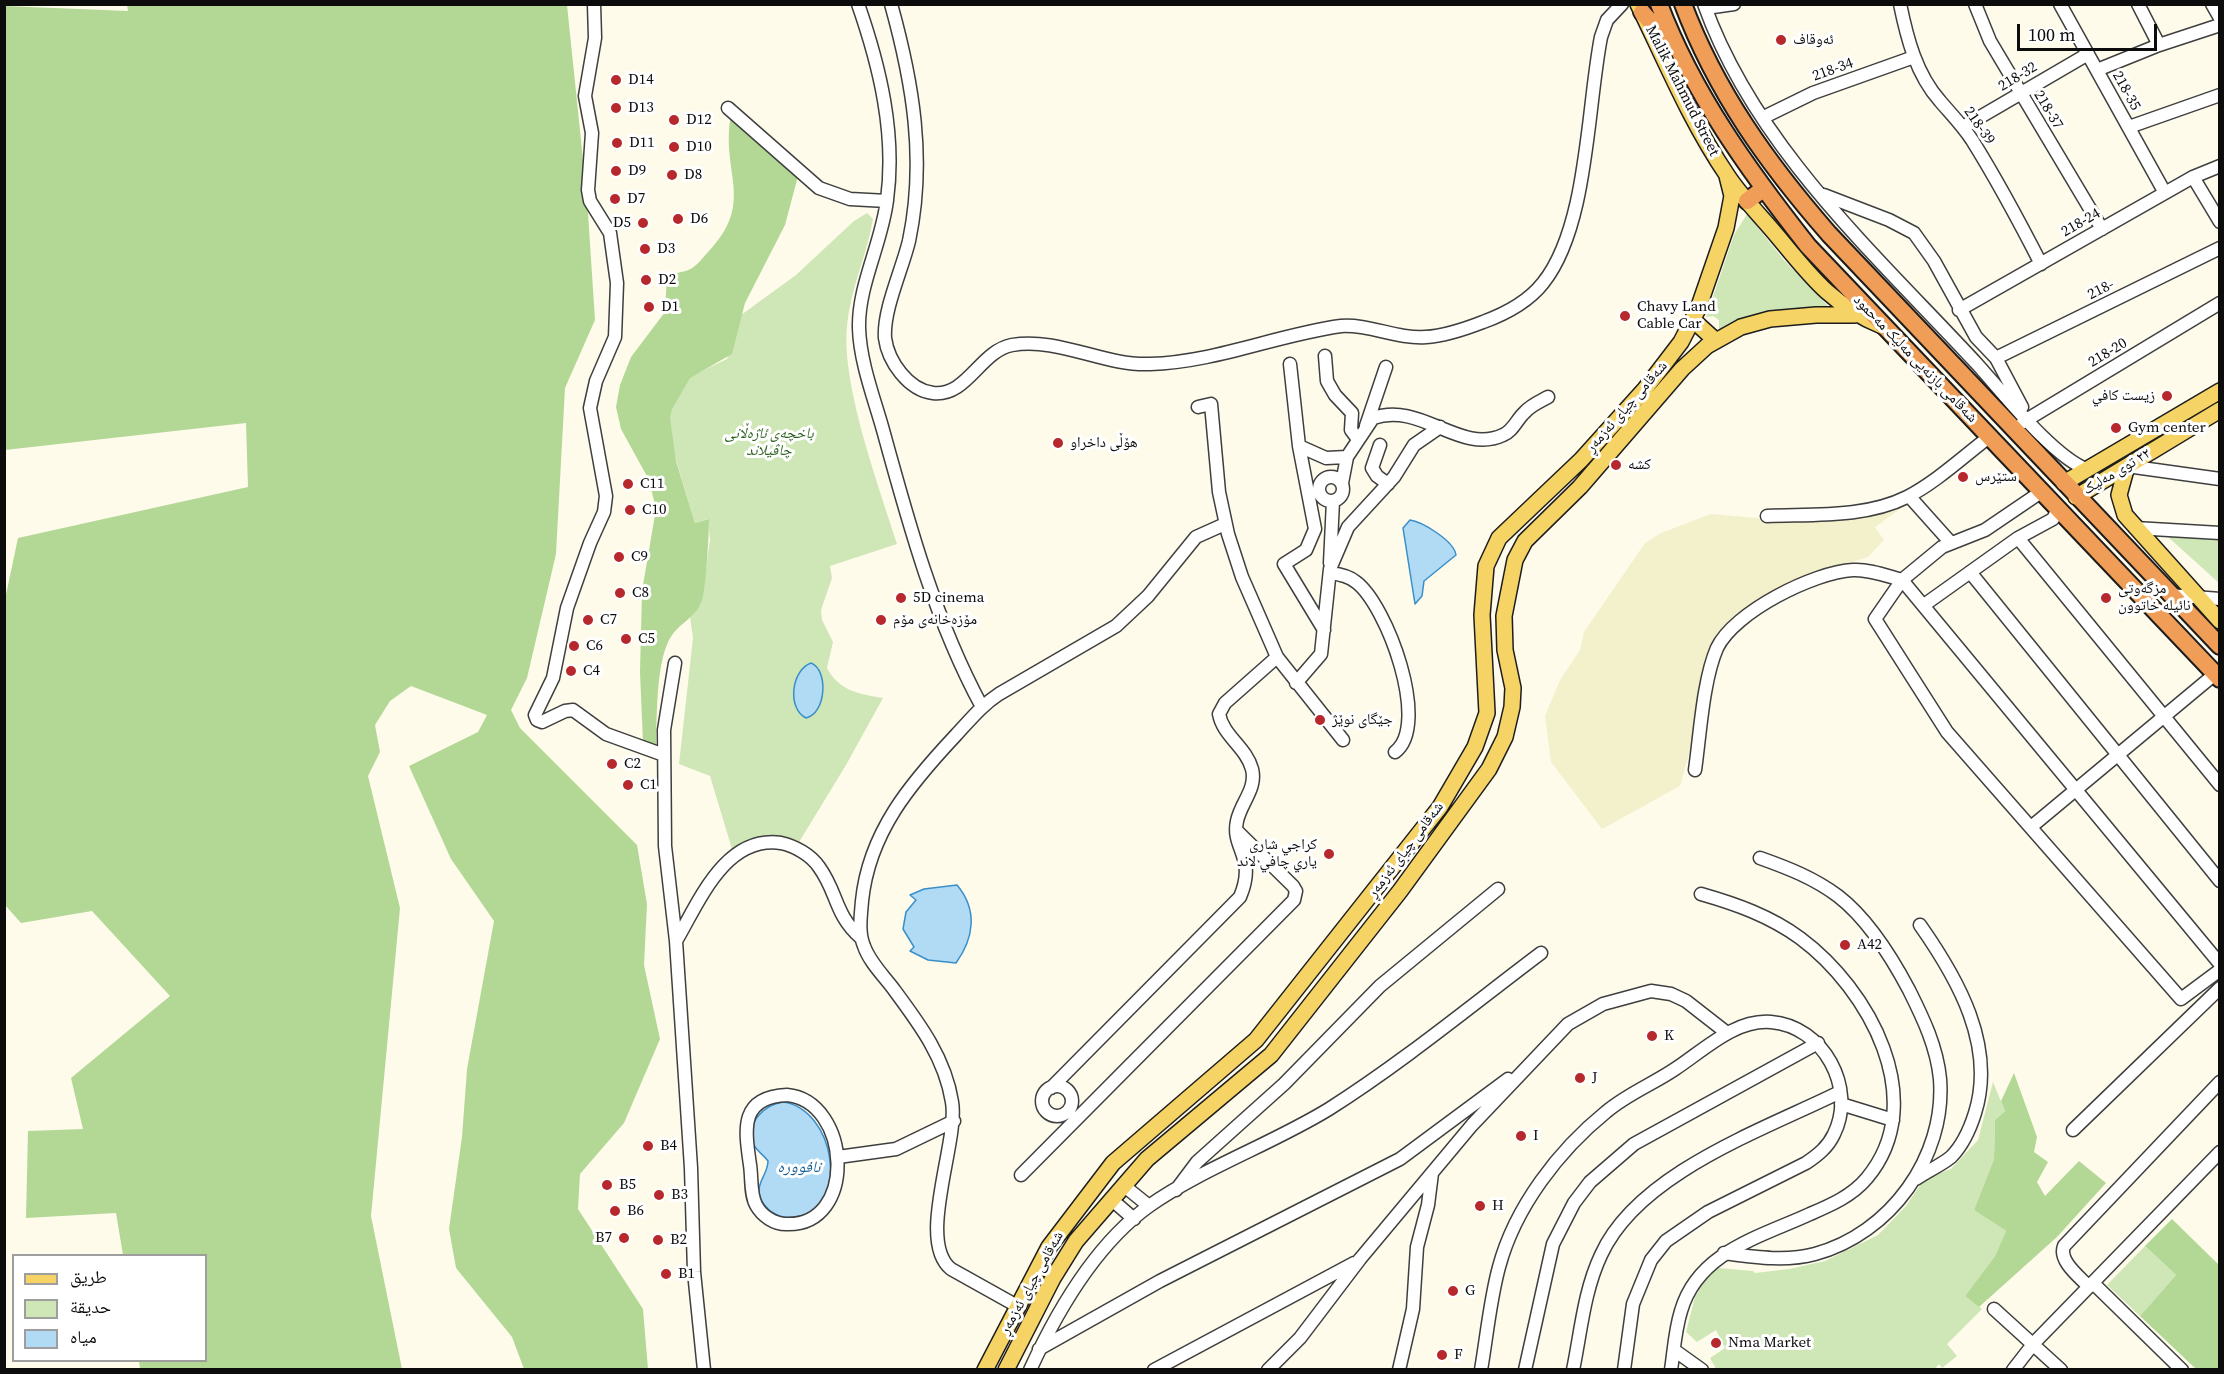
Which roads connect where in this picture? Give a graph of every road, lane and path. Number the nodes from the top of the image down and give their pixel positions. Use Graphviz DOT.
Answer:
graph roads {
  1 [pos="594,4"];
  2 [pos="858,4"];
  3 [pos="891,4"];
  4 [pos="1622,4"];
  5 [pos="1659,4"];
  6 [pos="1683,4"];
  7 [pos="1734,4"];
  8 [pos="1900,4"];
  9 [pos="1976,4"];
  10 [pos="2060,4"];
  11 [pos="2138,4"];
  12 [pos="1705,6"];
  13 [pos="1640,8"];
  14 [pos="2218,15"];
  15 [pos="2159,45"];
  16 [pos="2088,54"];
  17 [pos="1914,57"];
  18 [pos="1683,60"];
  19 [pos="2097,70"];
  20 [pos="2021,93"];
  21 [pos="2220,94"];
  22 [pos="728,108"];
  23 [pos="1764,117"];
  24 [pos="1963,127"];
  25 [pos="2129,127"];
  26 [pos="2220,166"];
  27 [pos="1727,176"];
  28 [pos="2193,177"];
  29 [pos="1763,189"];
  30 [pos="2165,193"];
  31 [pos="1821,194"];
  32 [pos="887,201"];
  33 [pos="1747,201"];
  34 [pos="2220,222"];
  35 [pos="2102,229"];
  36 [pos="2220,248"];
  37 [pos="2040,264"];
  38 [pos="2220,303"];
  39 [pos="1959,310"];
  40 [pos="1855,315"];
  41 [pos="1693,320"];
  42 [pos="1882,326"];
  43 [pos="1715,340"];
  44 [pos="1325,356"];
  45 [pos="1996,358"];
  46 [pos="1290,364"];
  47 [pos="1386,367"];
  48 [pos="2220,391"];
  49 [pos="1548,397"];
  50 [pos="1198,406"];
  51 [pos="2220,410"];
  52 [pos="2028,419"];
  53 [pos="1366,426"];
  54 [pos="1440,427"];
  55 [pos="2013,429"];
  56 [pos="1989,437"];
  57 [pos="1357,438"];
  58 [pos="1380,445"];
  59 [pos="1299,446"];
  60 [pos="1347,456"];
  61 [pos="2127,466"];
  62 [pos="2088,470"];
  63 [pos="2220,479"];
  64 [pos="1342,483"];
  65 [pos="2064,483"];
  66 [pos="1388,484"];
  67 [pos="2041,492"];
  68 [pos="1910,496"];
  69 [pos="2076,497"];
  70 [pos="1333,501"];
  71 [pos="2058,509"];
  72 [pos="1767,516"];
  73 [pos="1225,524"];
  74 [pos="2135,528"];
  75 [pos="2220,532"];
  76 [pos="2018,538"];
  77 [pos="1951,543"];
  78 [pos="1330,571"];
  79 [pos="1970,572"];
  80 [pos="1902,580"];
  81 [pos="2169,595"];
  82 [pos="2194,595"];
  83 [pos="2220,599"];
  84 [pos="1924,605"];
  85 [pos="2220,621"];
  86 [pos="1324,630"];
  87 [pos="2220,646"];
  88 [pos="1277,657"];
  89 [pos="675,663"];
  90 [pos="2217,676"];
  91 [pos="1296,683"];
  92 [pos="982,707"];
  93 [pos="2165,715"];
  94 [pos="1343,740"];
  95 [pos="1395,752"];
  96 [pos="664,755"];
  97 [pos="2117,755"];
  98 [pos="1695,770"];
  99 [pos="2220,785"];
  100 [pos="2076,789"];
  101 [pos="2031,827"];
  102 [pos="1237,831"];
  103 [pos="1760,858"];
  104 [pos="2220,881"];
  105 [pos="1498,889"];
  106 [pos="1701,894"];
  107 [pos="1920,925"];
  108 [pos="861,938"];
  109 [pos="676,941"];
  110 [pos="1541,953"];
  111 [pos="2220,964"];
  112 [pos="2220,970"];
  113 [pos="2220,988"];
  114 [pos="1727,1033"];
  115 [pos="1818,1043"];
  116 [pos="1527,1065"];
  117 [pos="2220,1082"];
  118 [pos="1051,1088"];
  119 [pos="1840,1098"];
  120 [pos="1893,1120"];
  121 [pos="954,1121"];
  122 [pos="2073,1130"];
  123 [pos="1933,1142"];
  124 [pos="1960,1145"];
  125 [pos="2219,1155"];
  126 [pos="838,1157"];
  127 [pos="1432,1173"];
  128 [pos="1021,1175"];
  129 [pos="1913,1181"];
  130 [pos="1124,1185"];
  131 [pos="1176,1191"];
  132 [pos="1111,1200"];
  133 [pos="1149,1206"];
  134 [pos="1134,1219"];
  135 [pos="1724,1254"];
  136 [pos="1360,1259"];
  137 [pos="2091,1285"];
  138 [pos="1018,1307"];
  139 [pos="1994,1309"];
  140 [pos="2034,1344"];
  141 [pos="1039,1349"];
  142 [pos="1674,1350"];
  143 [pos="704,1370"];
  144 [pos="985,1370"];
  145 [pos="1006,1370"];
  146 [pos="1030,1370"];
  147 [pos="1154,1370"];
  148 [pos="1268,1370"];
  149 [pos="1399,1370"];
  150 [pos="1481,1370"];
  151 [pos="1525,1370"];
  152 [pos="1573,1370"];
  153 [pos="1624,1370"];
  154 [pos="1671,1370"];
  155 [pos="1702,1370"];
  156 [pos="2013,1370"];
  157 [pos="2061,1370"];
  158 [pos="2182,1370"];
  1 -- 96 [label="street"];
  2 -- 32 [label="street"];
  3 -- 4 [label="street"];
  5 -- 18 [label="highway, شەقامی بازنەیی مەلیک مەحمود"];
  6 -- 55 [label="highway, شەقامی بازنەیی مەلیک مەحمود"];
  7 -- 12 [label="street"];
  8 -- 17 [label="street, 218-39"];
  9 -- 20 [label="street, 218-37"];
  10 -- 16 [label="street, 218-35"];
  11 -- 15 [label="street"];
  12 -- 23 [label="street"];
  13 -- 18 [label="highway"];
  13 -- 27 [label="main road, Malik Mahmud Street"];
  14 -- 15 [label="street"];
  15 -- 19 [label="street"];
  16 -- 19 [label="street, 218-35"];
  16 -- 20 [label="street, 218-32"];
  17 -- 23 [label="street, 218-34"];
  17 -- 24 [label="street, 218-39"];
  18 -- 29 [label="highway, شەقامی بازنەیی مەلیک مەحمود"];
  19 -- 25 [label="street, 218-35"];
  20 -- 24 [label="street, 218-32"];
  20 -- 35 [label="street, 218-37"];
  21 -- 25 [label="street"];
  22 -- 32 [label="street"];
  23 -- 31 [label="street"];
  24 -- 37 [label="street, 218-39"];
  25 -- 30 [label="street, 218-35"];
  26 -- 28 [label="street, 218-24"];
  27 -- 33 [label="main road"];
  27 -- 41 [label="main road, شەقامی چیای ئەزمەڕ"];
  28 -- 30 [label="street, 218-24"];
  28 -- 34 [label="street"];
  29 -- 33 [label="highway"];
  29 -- 42 [label="highway, شەقامی بازنەیی مەلیک مەحمود"];
  30 -- 35 [label="street, 218-24"];
  31 -- 39 [label="street"];
  31 -- 52 [label="street"];
  32 -- 92 [label="street"];
  33 -- 40 [label="main road"];
  35 -- 37 [label="street, 218-24"];
  36 -- 45 [label="street, 218-"];
  37 -- 39 [label="street, 218-24"];
  38 -- 52 [label="street, 218-20"];
  39 -- 45 [label="street"];
  40 -- 42 [label="main road"];
  40 -- 43 [label="main road, شەقامی چیای ئەزمەڕ"];
  41 -- 43 [label="main road"];
  41 -- 138 [label="main road, شەقامی چیای ئەزمەڕ"];
  42 -- 56 [label="highway, شەقامی بازنەیی مەلیک مەحمود"];
  43 -- 130 [label="main road, شەقامی چیای ئەزمەڕ"];
  44 -- 57 [label="street"];
  45 -- 52 [label="street"];
  46 -- 59 [label="street"];
  47 -- 53 [label="street"];
  48 -- 62 [label="main road, ٢٢ توی مەلیک"];
  49 -- 54 [label="street"];
  50 -- 73 [label="street"];
  51 -- 61 [label="main road, ٢٢ توی مەلیک"];
  52 -- 55 [label="street, 218-20"];
  52 -- 62 [label="street"];
  53 -- 54 [label="street"];
  53 -- 57 [label="street"];
  54 -- 66 [label="street"];
  55 -- 65 [label="highway, شەقامی بازنەیی مەلیک مەحمود"];
  56 -- 67 [label="highway, شەقامی بازنەیی مەلیک مەحمود"];
  56 -- 68 [label="street"];
  57 -- 60 [label="street"];
  58 -- 66 [label="street"];
  59 -- 60 [label="street"];
  59 -- 86 [label="street"];
  60 -- 64 [label="street"];
  61 -- 63 [label="street"];
  61 -- 69 [label="main road, ٢٢ توی مەلیک"];
  61 -- 74 [label="main road"];
  62 -- 65 [label="main road, ٢٢ توی مەلیک"];
  64 -- 70 [label="street"];
  64 -- 70 [label="street"];
  65 -- 69 [label="highway, شەقامی بازنەیی مەلیک مەحمود"];
  66 -- 78 [label="street"];
  67 -- 71 [label="highway, شەقامی بازنەیی مەلیک مەحمود"];
  67 -- 77 [label="street"];
  68 -- 72 [label="street"];
  68 -- 77 [label="street"];
  69 -- 81 [label="highway, شەقامی بازنەیی مەلیک مەحمود"];
  70 -- 78 [label="street"];
  71 -- 76 [label="street"];
  71 -- 90 [label="highway, شەقامی بازنەیی مەلیک مەحمود"];
  73 -- 88 [label="street"];
  73 -- 92 [label="street"];
  74 -- 75 [label="street"];
  74 -- 82 [label="main road"];
  76 -- 79 [label="street"];
  76 -- 93 [label="street"];
  77 -- 80 [label="street"];
  78 -- 86 [label="street"];
  78 -- 95 [label="street"];
  79 -- 84 [label="street"];
  79 -- 97 [label="street"];
  80 -- 84 [label="street"];
  80 -- 98 [label="street"];
  80 -- 101 [label="street"];
  81 -- 82 [label="street"];
  81 -- 87 [label="highway, شەقامی بازنەیی مەلیک مەحمود"];
  82 -- 83 [label="street"];
  82 -- 85 [label="main road"];
  84 -- 100 [label="street"];
  86 -- 91 [label="street"];
  88 -- 91 [label="street"];
  88 -- 102 [label="street"];
  89 -- 96 [label="street"];
  90 -- 93 [label="street"];
  91 -- 94 [label="street"];
  92 -- 108 [label="street"];
  93 -- 97 [label="street"];
  93 -- 99 [label="street"];
  96 -- 109 [label="street"];
  97 -- 100 [label="street"];
  97 -- 104 [label="street"];
  100 -- 101 [label="street"];
  100 -- 111 [label="street"];
  101 -- 112 [label="street"];
  102 -- 118 [label="street"];
  102 -- 128 [label="street"];
  103 -- 123 [label="street"];
  105 -- 131 [label="street"];
  106 -- 120 [label="street"];
  107 -- 124 [label="street"];
  108 -- 109 [label="street"];
  108 -- 121 [label="street"];
  109 -- 143 [label="street"];
  110 -- 131 [label="street"];
  113 -- 122 [label="street"];
  114 -- 115 [label="street"];
  114 -- 116 [label="street"];
  114 -- 150 [label="street"];
  115 -- 119 [label="street"];
  115 -- 151 [label="street"];
  116 -- 127 [label="street"];
  116 -- 141 [label="street"];
  117 -- 137 [label="street"];
  119 -- 120 [label="street"];
  119 -- 152 [label="street"];
  119 -- 153 [label="street"];
  120 -- 135 [label="street"];
  121 -- 126 [label="street"];
  121 -- 138 [label="street"];
  123 -- 124 [label="street"];
  123 -- 129 [label="street"];
  124 -- 129 [label="street"];
  125 -- 137 [label="street"];
  126 -- 126 [label="street"];
  127 -- 136 [label="street"];
  127 -- 149 [label="street"];
  129 -- 135 [label="street"];
  130 -- 132 [label="main road, شەقامی چیای ئەزمەڕ"];
  130 -- 133 [label="street"];
  131 -- 133 [label="street"];
  132 -- 134 [label="street"];
  132 -- 145 [label="main road, شەقامی چیای ئەزمەڕ"];
  133 -- 134 [label="street"];
  134 -- 141 [label="street"];
  135 -- 142 [label="street"];
  136 -- 147 [label="street"];
  136 -- 148 [label="street"];
  137 -- 140 [label="street"];
  137 -- 158 [label="street"];
  138 -- 144 [label="main road, شەقامی چیای ئەزمەڕ"];
  139 -- 140 [label="street"];
  140 -- 156 [label="street"];
  140 -- 157 [label="street"];
  141 -- 146 [label="street"];
  142 -- 154 [label="street"];
  142 -- 155 [label="street"];
}
